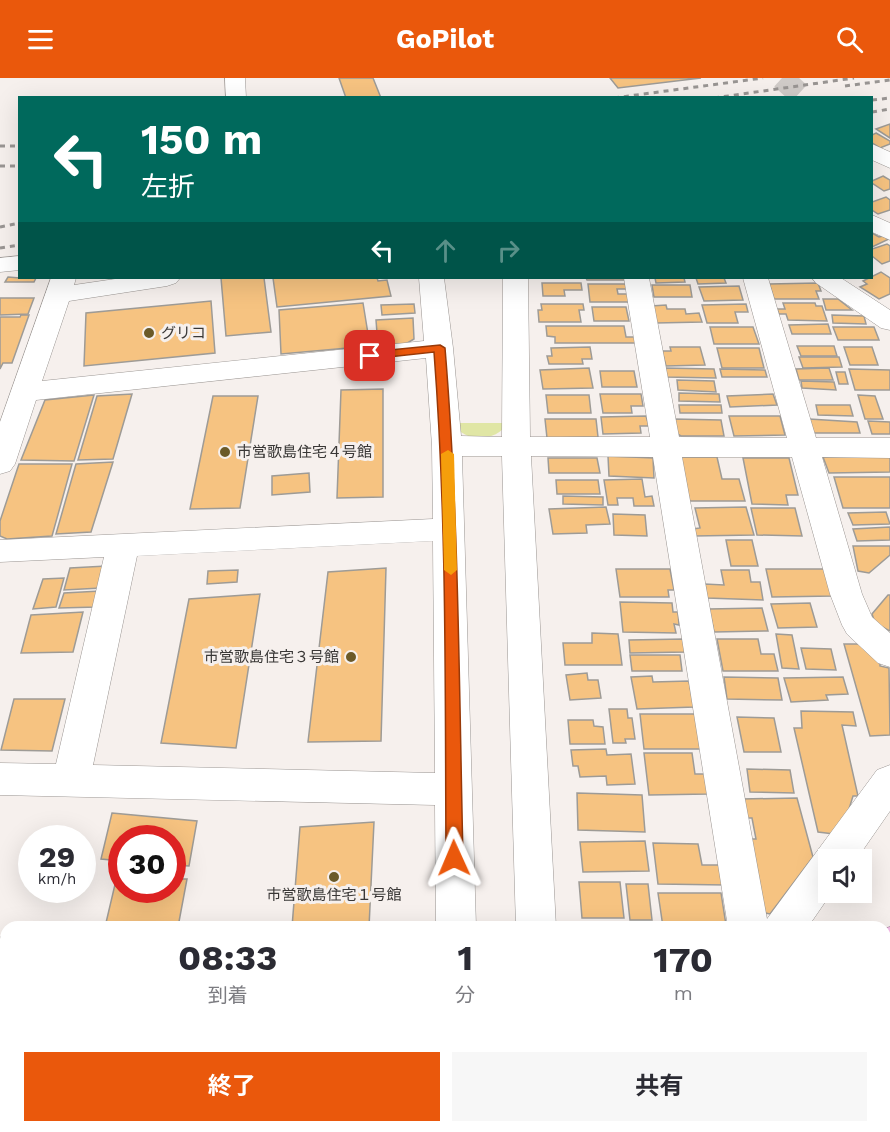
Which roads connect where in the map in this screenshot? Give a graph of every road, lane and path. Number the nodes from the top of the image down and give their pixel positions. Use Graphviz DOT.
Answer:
graph roads {
  1 [pos="235,78"];
  2 [pos="236,96"];
  3 [pos="873,223"];
  4 [pos="890,233"];
  5 [pos="18,263"];
  6 [pos="0,265"];
  7 [pos="154,279"];
  8 [pos="432,279"];
  9 [pos="516,279"];
  10 [pos="637,279"];
  11 [pos="756,279"];
  12 [pos="826,279"];
  13 [pos="61,286"];
  14 [pos="890,322"];
  15 [pos="440,348"];
  16 [pos="24,392"];
  17 [pos="516,445"];
  18 [pos="447,446"];
  19 [pos="665,447"];
  20 [pos="890,448"];
  21 [pos="805,449"];
  22 [pos="0,464"];
  23 [pos="450,529"];
  24 [pos="123,545"];
  25 [pos="0,550"];
  26 [pos="890,654"];
  27 [pos="0,779"];
  28 [pos="890,781"];
  29 [pos="71,782"];
  30 [pos="453,789"];
  31 [pos="841,849"];
  32 [pos="818,880"];
  33 [pos="456,921"];
  34 [pos="536,921"];
  35 [pos="747,921"];
  36 [pos="788,921"];
  1 -- 2 [label="street"];
  3 -- 4 [label="street"];
  5 -- 6 [label="street"];
  7 -- 13 [label="street"];
  8 -- 15 [label="street"];
  9 -- 17 [label="street"];
  10 -- 19 [label="street"];
  11 -- 21 [label="street"];
  12 -- 14 [label="street"];
  13 -- 16 [label="street"];
  15 -- 16 [label="street"];
  15 -- 18 [label="street"];
  16 -- 22 [label="street"];
  17 -- 18 [label="street"];
  17 -- 19 [label="street"];
  17 -- 34 [label="street"];
  18 -- 23 [label="street"];
  19 -- 21 [label="street"];
  19 -- 35 [label="street"];
  20 -- 21 [label="street"];
  21 -- 26 [label="street"];
  23 -- 24 [label="street"];
  23 -- 30 [label="street"];
  24 -- 25 [label="street"];
  24 -- 29 [label="street"];
  27 -- 29 [label="street"];
  28 -- 31 [label="street"];
  29 -- 30 [label="street"];
  30 -- 33 [label="street"];
  32 -- 36 [label="street"];
}
